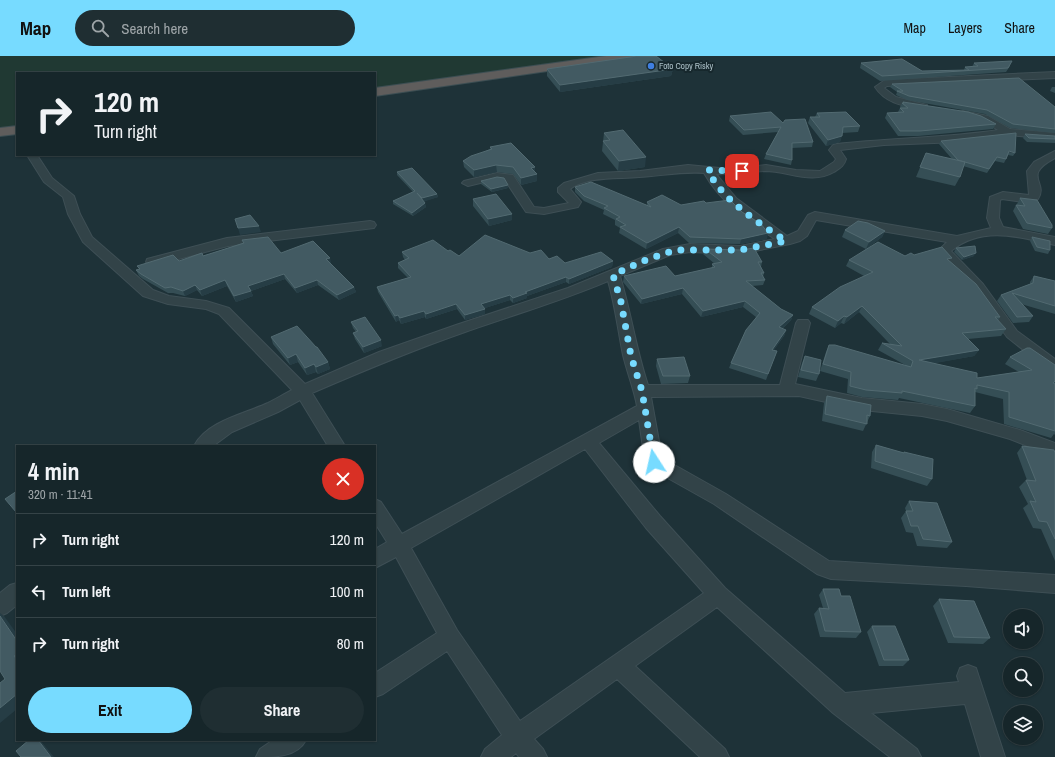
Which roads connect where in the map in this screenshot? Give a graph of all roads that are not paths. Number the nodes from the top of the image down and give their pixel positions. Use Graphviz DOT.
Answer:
graph roads {
  1 [pos="630,56"];
  2 [pos="1055,75"];
  3 [pos="376,92"];
  4 [pos="932,108"];
  5 [pos="953,112"];
  6 [pos="16,130"];
  7 [pos="0,132"];
  8 [pos="1008,132"];
  9 [pos="1055,136"];
  10 [pos="1055,154"];
  11 [pos="33,156"];
  12 [pos="708,170"];
  13 [pos="468,183"];
  14 [pos="370,225"];
  15 [pos="998,230"];
  16 [pos="957,240"];
  17 [pos="1055,240"];
  18 [pos="786,241"];
  19 [pos="124,271"];
  20 [pos="613,275"];
  21 [pos="803,323"];
  22 [pos="1055,367"];
  23 [pos="786,390"];
  24 [pos="303,391"];
  25 [pos="642,391"];
  26 [pos="645,409"];
  27 [pos="588,441"];
  28 [pos="203,445"];
  29 [pos="336,445"];
  30 [pos="1055,450"];
  31 [pos="376,509"];
  32 [pos="399,546"];
  33 [pos="376,558"];
  34 [pos="1055,584"];
  35 [pos="16,593"];
  36 [pos="718,595"];
  37 [pos="0,606"];
  38 [pos="450,637"];
  39 [pos="618,666"];
  40 [pos="376,685"];
  41 [pos="841,705"];
  42 [pos="516,737"];
  43 [pos="292,741"];
  44 [pos="268,757"];
  45 [pos="493,757"];
  46 [pos="535,757"];
  47 [pos="717,757"];
  48 [pos="909,757"];
  49 [pos="993,757"];
  1 -- 3 [label="highway"];
  2 -- 4 [label="street"];
  5 -- 8 [label="street"];
  6 -- 7 [label="highway"];
  8 -- 9 [label="street"];
  8 -- 12 [label="street"];
  10 -- 15 [label="street"];
  11 -- 19 [label="street"];
  12 -- 13 [label="street"];
  12 -- 18 [label="street"];
  14 -- 19 [label="street"];
  15 -- 16 [label="street"];
  15 -- 17 [label="street"];
  16 -- 18 [label="street"];
  16 -- 22 [label="street"];
  18 -- 20 [label="street"];
  19 -- 24 [label="street"];
  20 -- 24 [label="street"];
  20 -- 25 [label="street"];
  21 -- 23 [label="street"];
  23 -- 25 [label="street"];
  23 -- 30 [label="street"];
  24 -- 28 [label="street"];
  24 -- 29 [label="street"];
  25 -- 26 [label="street"];
  26 -- 27 [label="street"];
  26 -- 34 [label="street"];
  27 -- 32 [label="street"];
  27 -- 36 [label="street"];
  31 -- 32 [label="street"];
  32 -- 33 [label="street"];
  32 -- 38 [label="street"];
  35 -- 37 [label="street"];
  36 -- 39 [label="street"];
  36 -- 41 [label="street"];
  38 -- 40 [label="street"];
  38 -- 42 [label="street"];
  39 -- 42 [label="street"];
  39 -- 47 [label="street"];
  41 -- 48 [label="street"];
  41 -- 49 [label="street"];
  42 -- 45 [label="street"];
  42 -- 46 [label="street"];
  43 -- 44 [label="street"];
}
